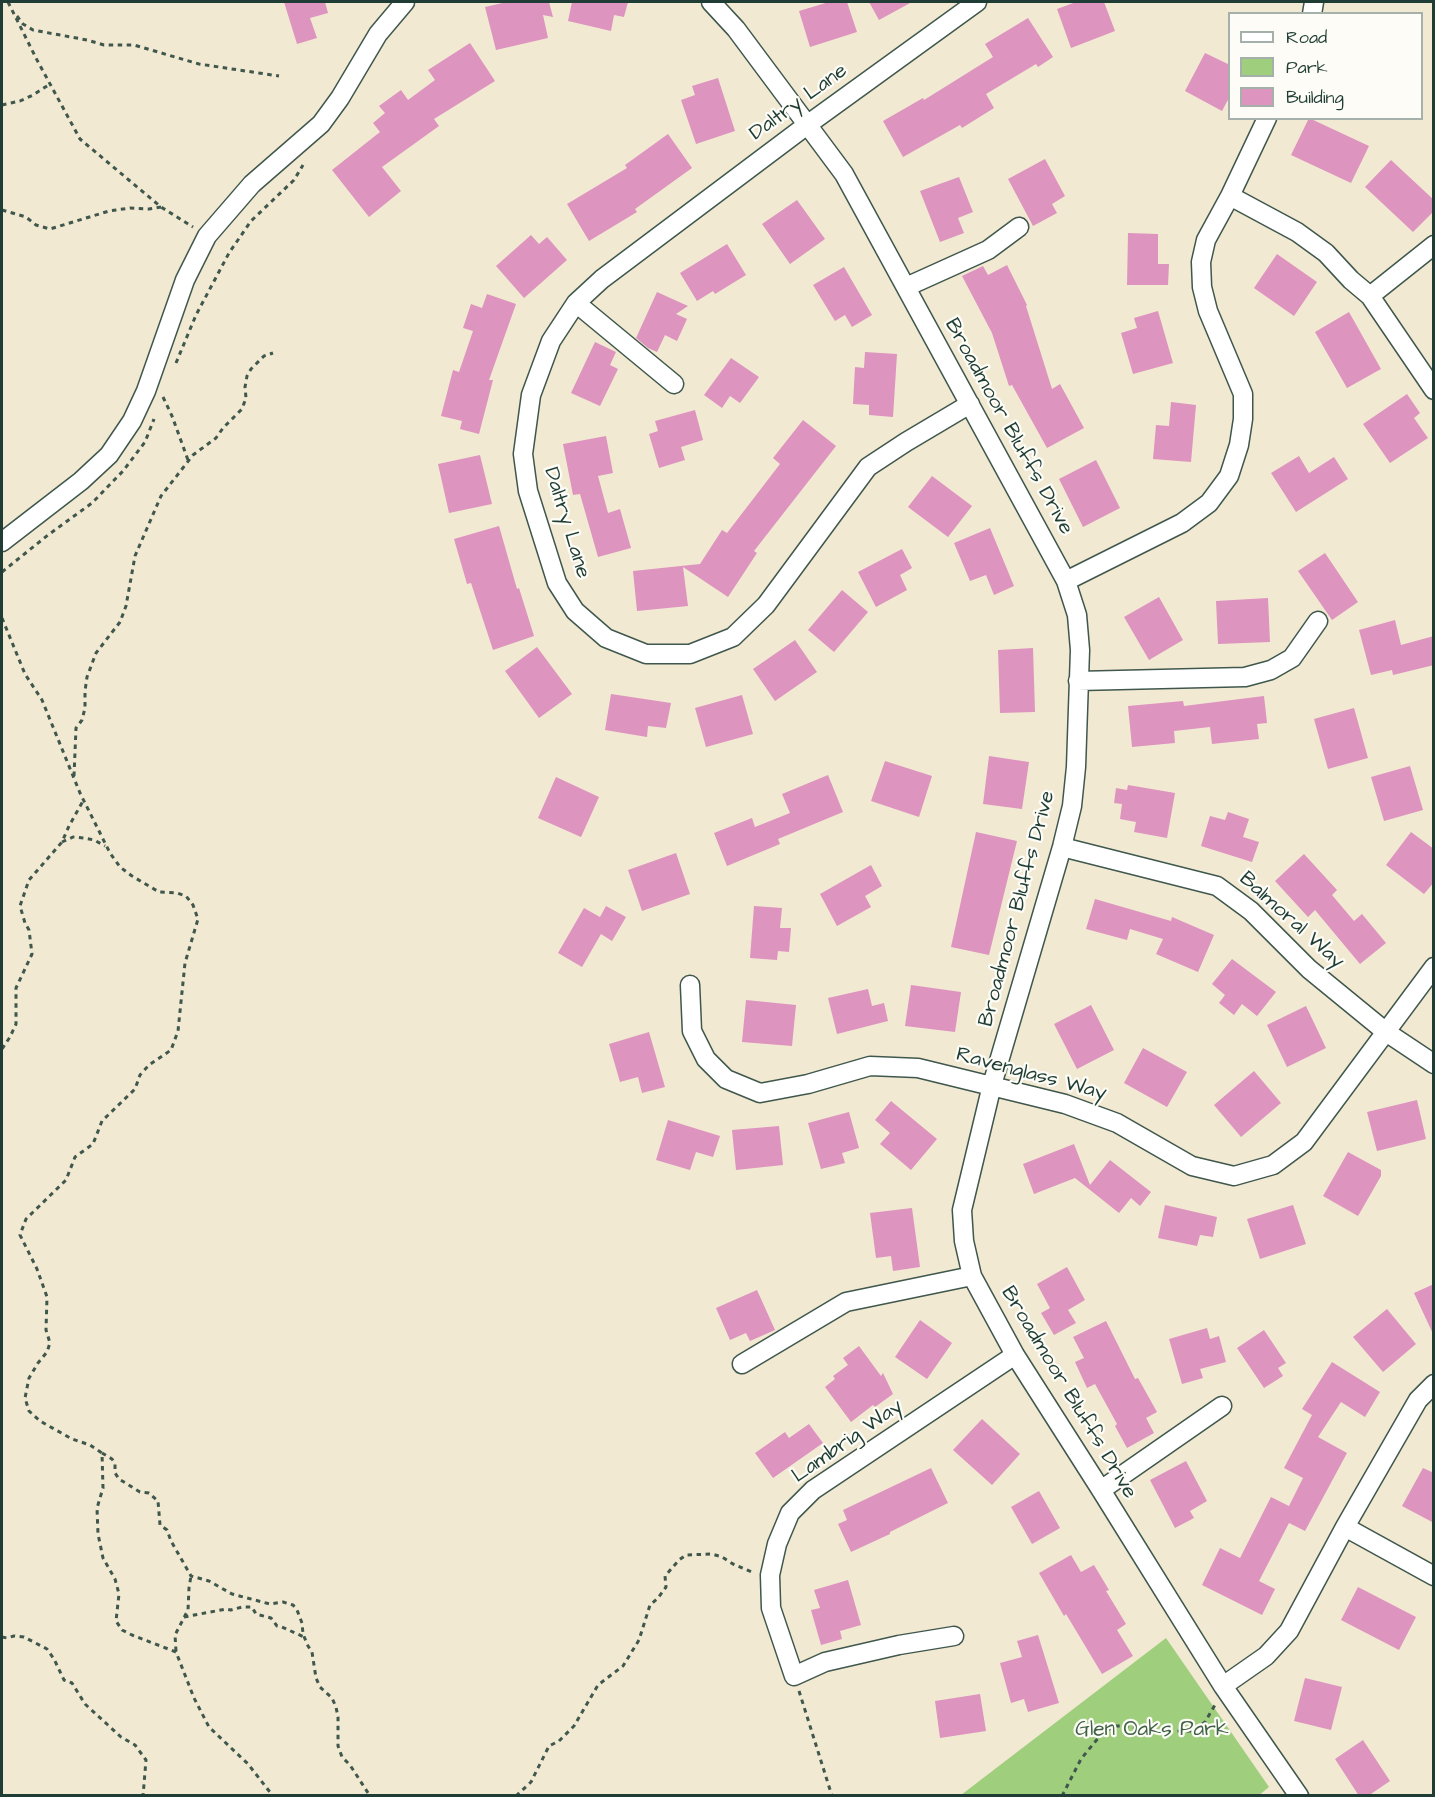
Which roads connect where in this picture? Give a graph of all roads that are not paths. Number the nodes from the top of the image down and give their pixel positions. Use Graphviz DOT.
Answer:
graph roads {
  1 [pos="405,2"];
  2 [pos="711,2"];
  3 [pos="977,2"];
  4 [pos="1266,120"];
  5 [pos="807,125"];
  6 [pos="1230,196"];
  7 [pos="1019,227"];
  8 [pos="1434,245"];
  9 [pos="906,287"];
  10 [pos="1370,296"];
  11 [pos="576,303"];
  12 [pos="674,384"];
  13 [pos="1434,390"];
  14 [pos="970,404"];
  15 [pos="2,542"];
  16 [pos="1066,581"];
  17 [pos="1318,621"];
  18 [pos="1078,681"];
  19 [pos="1062,847"];
  20 [pos="1434,967"];
  21 [pos="690,985"];
  22 [pos="1386,1032"];
  23 [pos="1434,1064"];
  24 [pos="992,1085"];
  25 [pos="972,1276"];
  26 [pos="1015,1355"];
  27 [pos="741,1364"];
  28 [pos="1434,1384"];
  29 [pos="1222,1406"];
  30 [pos="1101,1490"];
  31 [pos="1345,1527"];
  32 [pos="1434,1576"];
  33 [pos="954,1636"];
  34 [pos="1223,1686"];
  35 [pos="1299,1796"];
  1 -- 15 [label="street"];
  2 -- 5 [label="street, Broadmoor Bluffs Drive"];
  3 -- 5 [label="street, Daltry Lane"];
  4 -- 6 [label="street"];
  5 -- 9 [label="street, Broadmoor Bluffs Drive"];
  5 -- 11 [label="street, Daltry Lane"];
  6 -- 10 [label="street"];
  6 -- 16 [label="street"];
  7 -- 9 [label="street"];
  8 -- 10 [label="street"];
  9 -- 14 [label="street, Broadmoor Bluffs Drive"];
  10 -- 13 [label="street"];
  11 -- 12 [label="street"];
  11 -- 14 [label="street, Daltry Lane"];
  14 -- 16 [label="street, Broadmoor Bluffs Drive"];
  16 -- 18 [label="street, Broadmoor Bluffs Drive"];
  17 -- 18 [label="street"];
  18 -- 19 [label="street, Broadmoor Bluffs Drive"];
  19 -- 22 [label="street, Balmoral Way"];
  19 -- 24 [label="street, Broadmoor Bluffs Drive"];
  20 -- 22 [label="street, Ravenglass Way"];
  21 -- 24 [label="street, Ravenglass Way"];
  22 -- 23 [label="street, Balmoral Way"];
  22 -- 24 [label="street, Ravenglass Way"];
  24 -- 25 [label="street, Broadmoor Bluffs Drive"];
  25 -- 26 [label="street, Broadmoor Bluffs Drive"];
  25 -- 27 [label="street"];
  26 -- 30 [label="street, Broadmoor Bluffs Drive"];
  26 -- 33 [label="street, Lambrig Way"];
  28 -- 31 [label="street"];
  29 -- 30 [label="street"];
  30 -- 34 [label="street, Broadmoor Bluffs Drive"];
  31 -- 32 [label="street"];
  31 -- 34 [label="street"];
  34 -- 35 [label="street, Broadmoor Bluffs Drive"];
}
